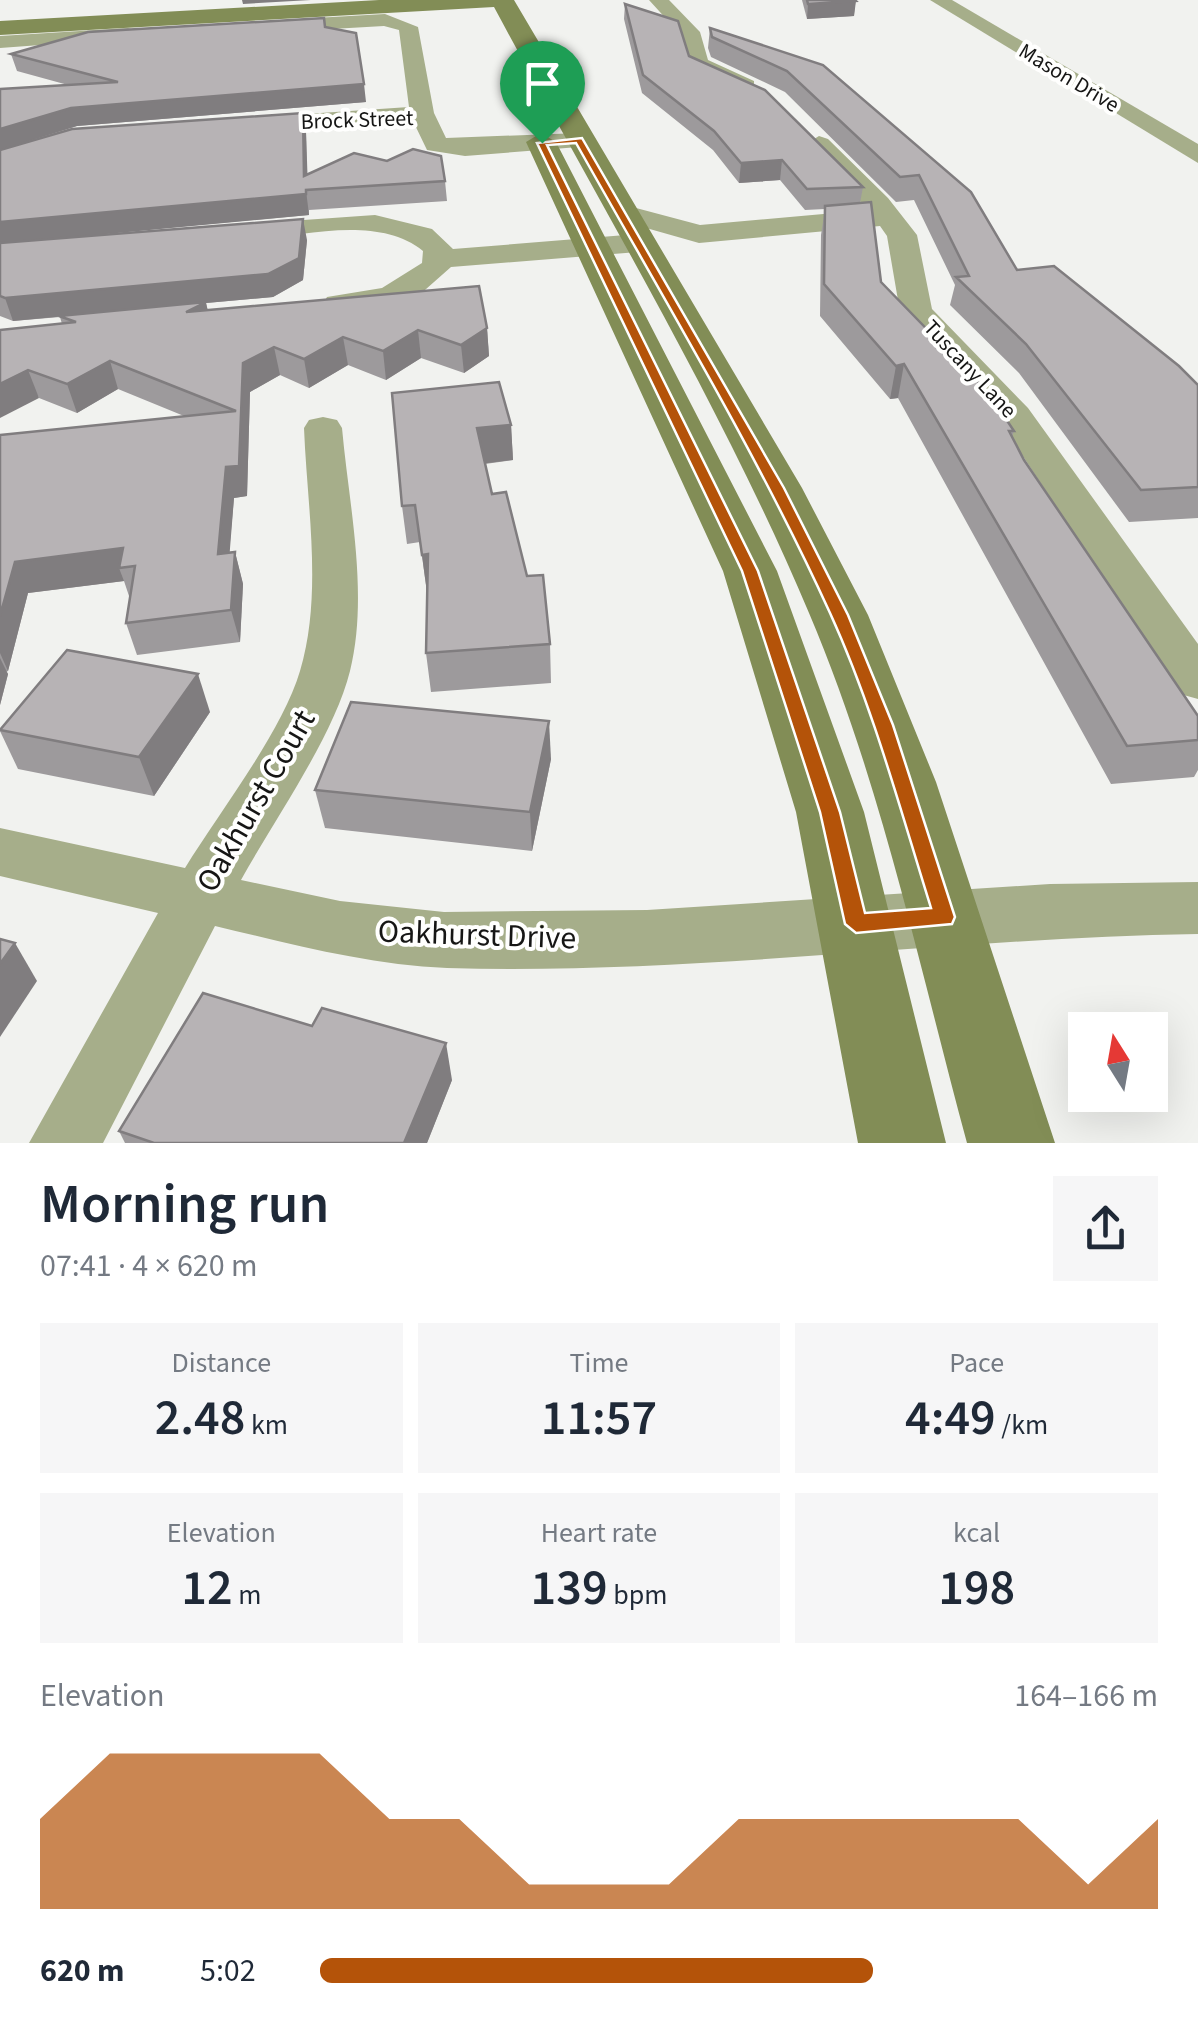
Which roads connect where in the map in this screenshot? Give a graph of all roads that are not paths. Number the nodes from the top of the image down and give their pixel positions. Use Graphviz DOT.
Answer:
graph roads {
  1 [pos="90,0"];
  2 [pos="490,0"];
  3 [pos="658,0"];
  4 [pos="939,0"];
  5 [pos="109,11"];
  6 [pos="78,24"];
  7 [pos="0,28"];
  8 [pos="39,33"];
  9 [pos="0,42"];
  10 [pos="774,100"];
  11 [pos="422,114"];
  12 [pos="800,125"];
  13 [pos="213,128"];
  14 [pos="560,142"];
  15 [pos="1198,155"];
  16 [pos="890,216"];
  17 [pos="699,234"];
  18 [pos="210,236"];
  19 [pos="619,238"];
  20 [pos="438,252"];
  21 [pos="302,308"];
  22 [pos="322,428"];
  23 [pos="1198,680"];
  24 [pos="0,852"];
  25 [pos="200,896"];
  26 [pos="1198,908"];
  27 [pos="901,920"];
  28 [pos="65,1143"];
  29 [pos="902,1143"];
  30 [pos="1011,1143"];
  1 -- 6 [label="street"];
  2 -- 5 [label="main road"];
  2 -- 14 [label="main road"];
  3 -- 10 [label="street"];
  4 -- 15 [label="street, Mason Drive"];
  5 -- 6 [label="main road"];
  6 -- 8 [label="main road"];
  7 -- 8 [label="main road"];
  8 -- 9 [label="street"];
  8 -- 11 [label="street"];
  11 -- 13 [label="street, Brock Street"];
  11 -- 14 [label="street, Brock Street"];
  12 -- 16 [label="street, Tuscany Lane"];
  14 -- 19 [label="main road"];
  16 -- 17 [label="street"];
  16 -- 23 [label="street, Tuscany Lane"];
  17 -- 19 [label="street"];
  17 -- 19 [label="street"];
  18 -- 20 [label="street"];
  19 -- 20 [label="street"];
  19 -- 27 [label="main road"];
  19 -- 27 [label="main road"];
  20 -- 21 [label="street"];
  22 -- 25 [label="street, Oakhurst Court"];
  24 -- 25 [label="street, Oakhurst Drive"];
  25 -- 27 [label="street, Oakhurst Drive"];
  25 -- 28 [label="street, Oakhurst Court"];
  26 -- 27 [label="street, Oakhurst Drive"];
  27 -- 29 [label="main road"];
  27 -- 30 [label="main road"];
}
